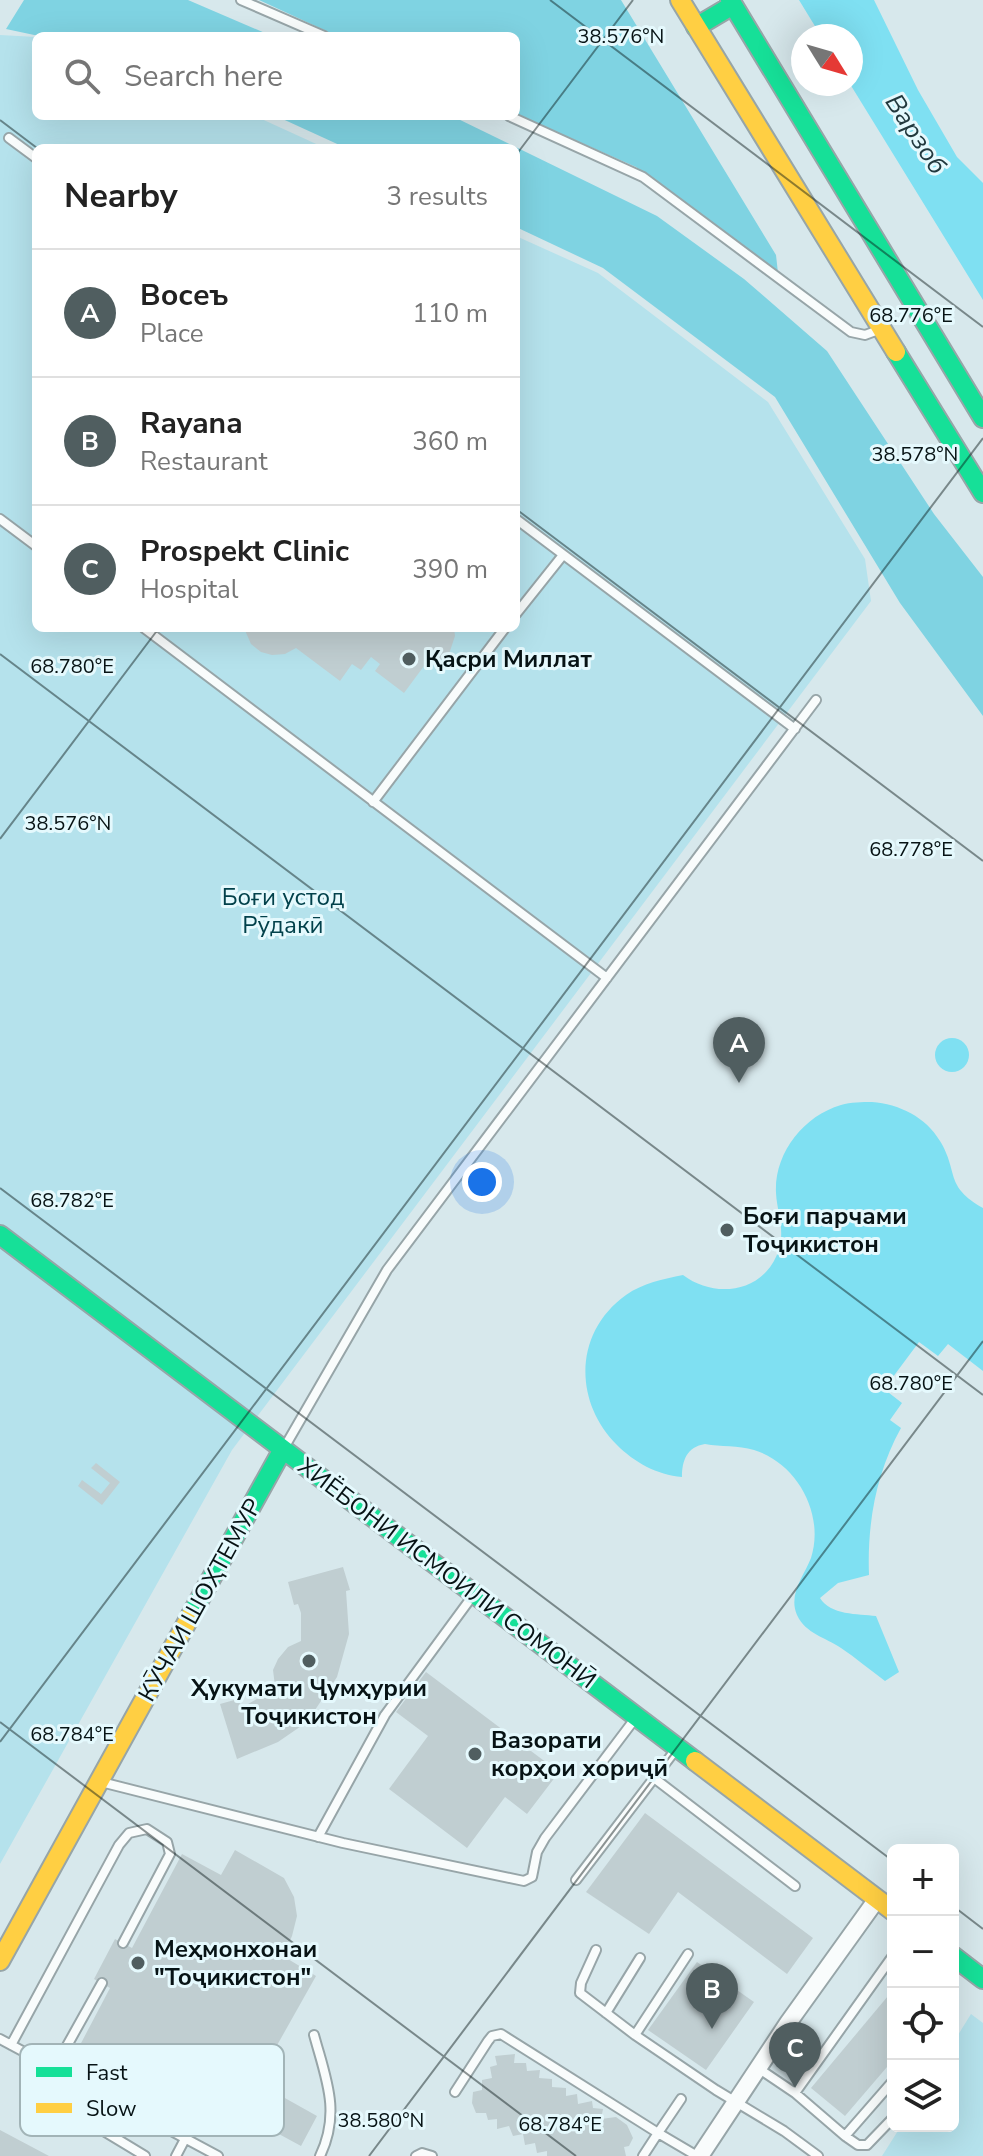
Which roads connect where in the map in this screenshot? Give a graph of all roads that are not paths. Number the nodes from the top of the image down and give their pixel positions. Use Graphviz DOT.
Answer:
graph roads {
  1 [pos="241,0"];
  2 [pos="680,0"];
  3 [pos="732,2"];
  4 [pos="696,27"];
  5 [pos="315,32"];
  6 [pos="518,120"];
  7 [pos="9,138"];
  8 [pos="32,155"];
  9 [pos="882,329"];
  10 [pos="983,418"];
  11 [pos="983,493"];
  12 [pos="0,519"];
  13 [pos="520,522"];
  14 [pos="32,543"];
  15 [pos="563,555"];
  16 [pos="520,609"];
  17 [pos="149,632"];
  18 [pos="502,632"];
  19 [pos="816,700"];
  20 [pos="795,729"];
  21 [pos="373,802"];
  22 [pos="607,978"];
  23 [pos="0,1235"];
  24 [pos="283,1449"];
  25 [pos="474,1594"];
  26 [pos="636,1717"];
  27 [pos="677,1747"];
  28 [pos="654,1778"];
  29 [pos="100,1782"];
  30 [pos="318,1837"];
  31 [pos="576,1880"];
  32 [pos="795,1886"];
  33 [pos="877,1899"];
  34 [pos="887,1906"];
  35 [pos="123,1943"];
  36 [pos="596,1950"];
  37 [pos="688,1954"];
  38 [pos="640,1958"];
  39 [pos="0,1961"];
  40 [pos="959,1961"];
  41 [pos="887,1964"];
  42 [pos="983,1979"];
  43 [pos="102,1983"];
  44 [pos="606,2013"];
  45 [pos="314,2035"];
  46 [pos="635,2035"];
  47 [pos="0,2039"];
  48 [pos="68,2044"];
  49 [pos="11,2045"];
  50 [pos="20,2050"];
  51 [pos="758,2068"];
  52 [pos="887,2088"];
  53 [pos="455,2092"];
  54 [pos="795,2093"];
  55 [pos="681,2099"];
  56 [pos="736,2102"];
  57 [pos="887,2124"];
  58 [pos="658,2133"];
  59 [pos="112,2136"];
  60 [pos="179,2136"];
  61 [pos="845,2136"];
  62 [pos="185,2139"];
  63 [pos="145,2156"];
  64 [pos="176,2156"];
  65 [pos="218,2156"];
  66 [pos="320,2156"];
  67 [pos="416,2156"];
  68 [pos="432,2156"];
  69 [pos="643,2156"];
  70 [pos="699,2156"];
  71 [pos="818,2156"];
  1 -- 5 [label="lane"];
  2 -- 4 [label="street"];
  3 -- 4 [label="street"];
  3 -- 10 [label="street"];
  4 -- 9 [label="street"];
  6 -- 9 [label="lane"];
  7 -- 8 [label="lane"];
  9 -- 11 [label="street"];
  12 -- 14 [label="lane"];
  13 -- 15 [label="lane"];
  15 -- 16 [label="lane"];
  15 -- 20 [label="lane"];
  17 -- 21 [label="lane"];
  18 -- 21 [label="lane"];
  19 -- 20 [label="lane"];
  20 -- 22 [label="lane"];
  21 -- 22 [label="lane"];
  22 -- 24 [label="lane"];
  23 -- 24 [label="street, ХИЁБОНИ ИСМОИЛИ СОМОНӢ"];
  24 -- 25 [label="street, ХИЁБОНИ ИСМОИЛИ СОМОНӢ"];
  24 -- 29 [label="street, КӮЧАИ ШОҲТЕМУР"];
  25 -- 26 [label="street, ХИЁБОНИ ИСМОИЛИ СОМОНӢ"];
  25 -- 30 [label="lane"];
  26 -- 27 [label="street, ХИЁБОНИ ИСМОИЛИ СОМОНӢ"];
  26 -- 30 [label="lane"];
  27 -- 28 [label="lane"];
  27 -- 33 [label="street, ХИЁБОНИ ИСМОИЛИ СОМОНӢ"];
  28 -- 31 [label="lane"];
  28 -- 32 [label="lane"];
  29 -- 30 [label="lane"];
  29 -- 39 [label="street, КӮЧАИ ШОҲТЕМУР"];
  33 -- 34 [label="street, ХИЁБОНИ ИСМОИЛИ СОМОНӢ"];
  33 -- 51 [label="street"];
  35 -- 49 [label="lane"];
  36 -- 44 [label="lane"];
  37 -- 46 [label="lane"];
  38 -- 44 [label="lane"];
  40 -- 42 [label="street"];
  41 -- 54 [label="lane"];
  43 -- 48 [label="lane"];
  44 -- 46 [label="lane"];
  45 -- 66 [label="lane"];
  46 -- 56 [label="lane"];
  47 -- 49 [label="lane"];
  49 -- 50 [label="lane"];
  51 -- 54 [label="lane"];
  51 -- 56 [label="street"];
  52 -- 61 [label="lane"];
  53 -- 58 [label="lane"];
  54 -- 61 [label="lane"];
  55 -- 58 [label="lane"];
  56 -- 70 [label="street"];
  56 -- 71 [label="lane"];
  57 -- 61 [label="lane"];
  58 -- 69 [label="lane"];
  58 -- 70 [label="lane"];
  59 -- 63 [label="lane"];
  60 -- 62 [label="lane"];
  62 -- 64 [label="lane"];
  62 -- 65 [label="lane"];
  67 -- 68 [label="lane"];
}
